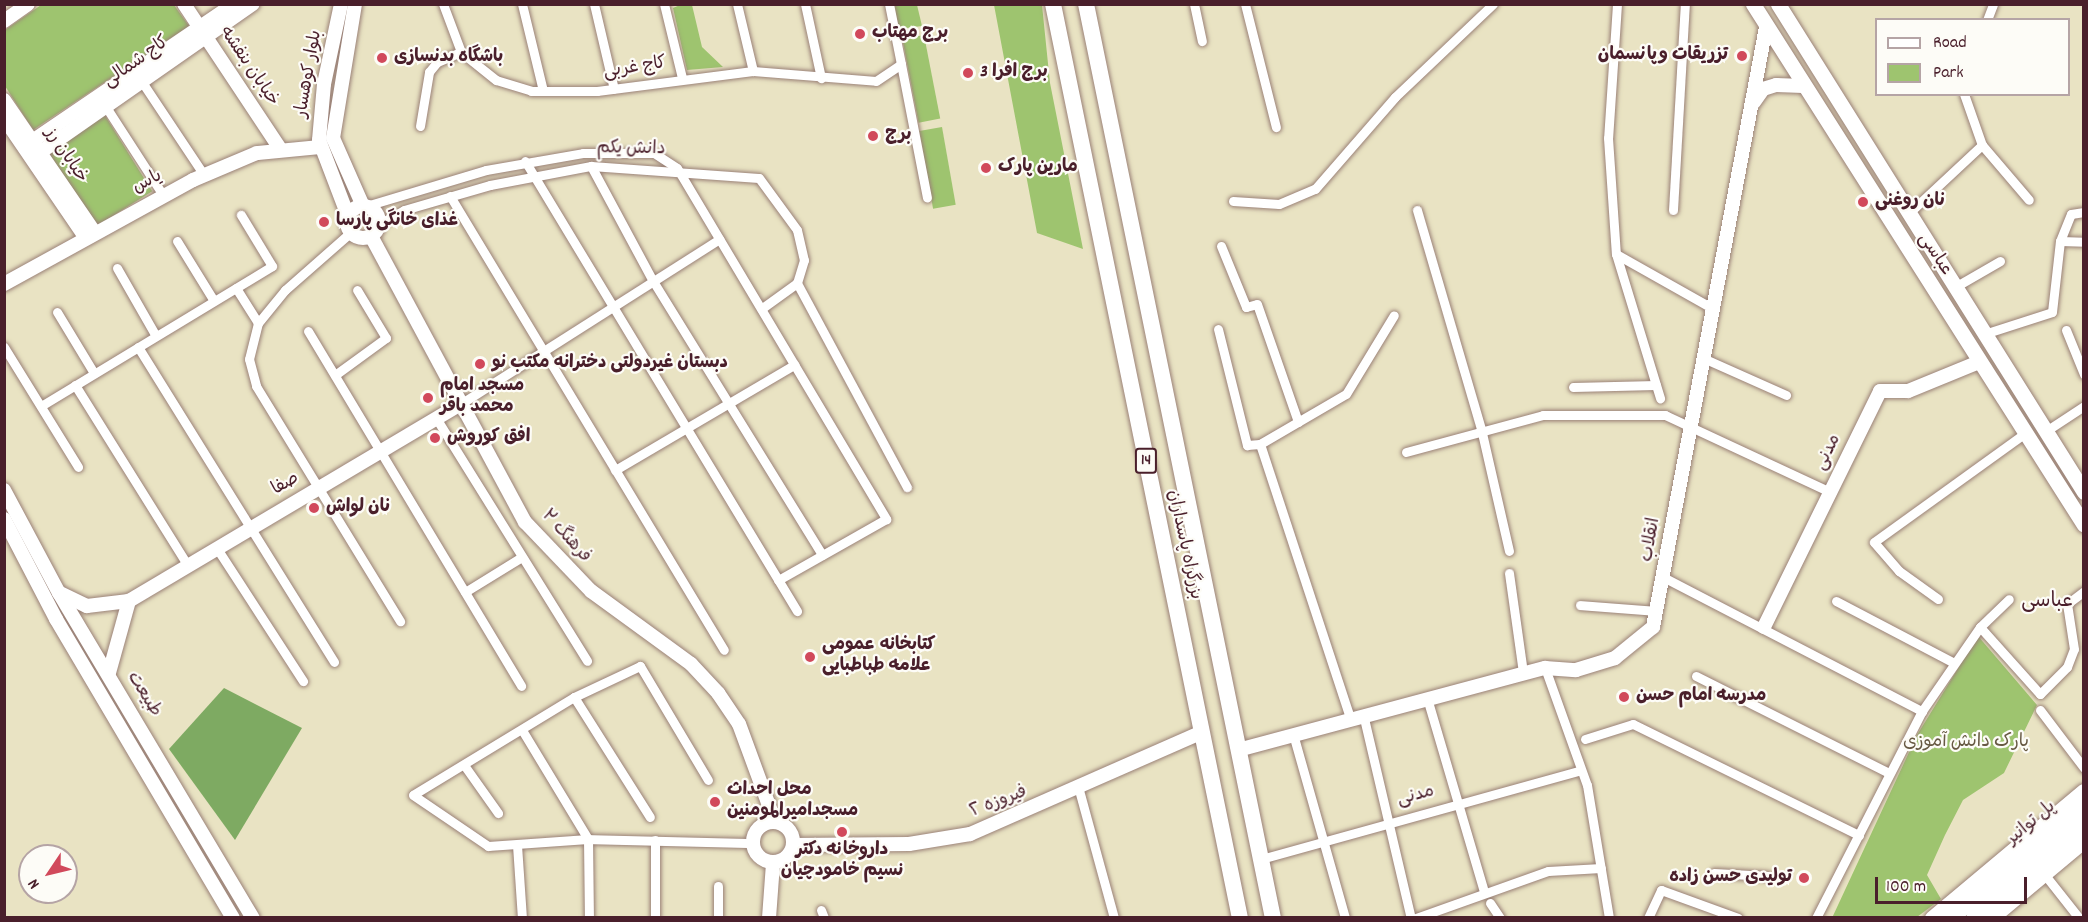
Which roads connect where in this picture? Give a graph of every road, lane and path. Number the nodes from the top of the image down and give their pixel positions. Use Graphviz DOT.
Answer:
graph roads {
  1 [pos="28,4"];
  2 [pos="184,4"];
  3 [pos="234,4"];
  4 [pos="253,4"];
  5 [pos="341,4"];
  6 [pos="355,4"];
  7 [pos="443,4"];
  8 [pos="522,4"];
  9 [pos="594,4"];
  10 [pos="664,4"];
  11 [pos="737,4"];
  12 [pos="804,4"];
  13 [pos="889,4"];
  14 [pos="1053,4"];
  15 [pos="1086,4"];
  16 [pos="1194,4"];
  17 [pos="1245,4"];
  18 [pos="1493,4"];
  19 [pos="1617,4"];
  20 [pos="1685,4"];
  21 [pos="1742,4"];
  22 [pos="1778,4"];
  23 [pos="1760,16"];
  24 [pos="4,21"];
  25 [pos="203,32"];
  26 [pos="1202,41"];
  27 [pos="461,52"];
  28 [pos="901,64"];
  29 [pos="753,71"];
  30 [pos="682,78"];
  31 [pos="821,78"];
  32 [pos="142,82"];
  33 [pos="1803,86"];
  34 [pos="614,88"];
  35 [pos="543,91"];
  36 [pos="1965,96"];
  37 [pos="4,100"];
  38 [pos="1751,106"];
  39 [pos="106,107"];
  40 [pos="4,118"];
  41 [pos="420,126"];
  42 [pos="1276,126"];
  43 [pos="1982,145"];
  44 [pos="321,147"];
  45 [pos="33,149"];
  46 [pos="281,150"];
  47 [pos="525,161"];
  48 [pos="591,166"];
  49 [pos="677,168"];
  50 [pos="204,175"];
  51 [pos="534,175"];
  52 [pos="163,195"];
  53 [pos="450,196"];
  54 [pos="927,198"];
  55 [pos="2030,200"];
  56 [pos="1233,201"];
  57 [pos="365,206"];
  58 [pos="1417,210"];
  59 [pos="1673,210"];
  60 [pos="2084,212"];
  61 [pos="1909,213"];
  62 [pos="241,215"];
  63 [pos="348,216"];
  64 [pos="379,224"];
  65 [pos="351,232"];
  66 [pos="91,235"];
  67 [pos="372,236"];
  68 [pos="719,239"];
  69 [pos="2060,240"];
  70 [pos="177,241"];
  71 [pos="2084,242"];
  72 [pos="1221,246"];
  73 [pos="1616,254"];
  74 [pos="2000,261"];
  75 [pos="117,268"];
  76 [pos="6,280"];
  77 [pos="654,280"];
  78 [pos="797,283"];
  79 [pos="1955,287"];
  80 [pos="236,288"];
  81 [pos="357,290"];
  82 [pos="214,301"];
  83 [pos="613,306"];
  84 [pos="1712,308"];
  85 [pos="760,309"];
  86 [pos="57,312"];
  87 [pos="1394,315"];
  88 [pos="258,323"];
  89 [pos="1218,329"];
  90 [pos="2066,330"];
  91 [pos="308,331"];
  92 [pos="1984,334"];
  93 [pos="156,336"];
  94 [pos="4,346"];
  95 [pos="138,347"];
  96 [pos="541,352"];
  97 [pos="1703,358"];
  98 [pos="1979,362"];
  99 [pos="794,365"];
  100 [pos="94,373"];
  101 [pos="2084,374"];
  102 [pos="335,375"];
  103 [pos="75,385"];
  104 [pos="1656,386"];
  105 [pos="1573,387"];
  106 [pos="1786,395"];
  107 [pos="1660,398"];
  108 [pos="462,403"];
  109 [pos="729,403"];
  110 [pos="40,406"];
  111 [pos="2084,406"];
  112 [pos="2034,413"];
  113 [pos="436,418"];
  114 [pos="1298,422"];
  115 [pos="687,428"];
  116 [pos="2021,428"];
  117 [pos="1689,430"];
  118 [pos="2046,431"];
  119 [pos="1482,433"];
  120 [pos="1260,444"];
  121 [pos="380,451"];
  122 [pos="1406,452"];
  123 [pos="78,467"];
  124 [pos="615,470"];
  125 [pos="318,487"];
  126 [pos="907,487"];
  127 [pos="4,490"];
  128 [pos="1830,492"];
  129 [pos="2084,492"];
  130 [pos="4,519"];
  131 [pos="2084,525"];
  132 [pos="250,527"];
  133 [pos="216,547"];
  134 [pos="1509,551"];
  135 [pos="822,555"];
  136 [pos="520,558"];
  137 [pos="187,564"];
  138 [pos="1509,573"];
  139 [pos="1663,577"];
  140 [pos="778,580"];
  141 [pos="2084,591"];
  142 [pos="465,592"];
  143 [pos="59,593"];
  144 [pos="1938,599"];
  145 [pos="2009,599"];
  146 [pos="129,601"];
  147 [pos="1836,602"];
  148 [pos="1580,604"];
  149 [pos="797,611"];
  150 [pos="1656,611"];
  151 [pos="400,621"];
  152 [pos="1764,627"];
  153 [pos="1980,627"];
  154 [pos="724,650"];
  155 [pos="587,661"];
  156 [pos="334,662"];
  157 [pos="1954,663"];
  158 [pos="1545,668"];
  159 [pos="109,673"];
  160 [pos="1523,673"];
  161 [pos="1696,676"];
  162 [pos="303,681"];
  163 [pos="521,686"];
  164 [pos="574,697"];
  165 [pos="1427,698"];
  166 [pos="2040,710"];
  167 [pos="1922,711"];
  168 [pos="1357,715"];
  169 [pos="522,730"];
  170 [pos="1202,732"];
  171 [pos="1293,734"];
  172 [pos="1585,740"];
  173 [pos="1238,750"];
  174 [pos="464,765"];
  175 [pos="2084,768"];
  176 [pos="1581,770"];
  177 [pos="1889,773"];
  178 [pos="708,780"];
  179 [pos="1079,790"];
  180 [pos="2084,790"];
  181 [pos="1456,805"];
  182 [pos="2084,806"];
  183 [pos="498,813"];
  184 [pos="650,817"];
  185 [pos="775,822"];
  186 [pos="1392,823"];
  187 [pos="2084,825"];
  188 [pos="1859,835"];
  189 [pos="588,839"];
  190 [pos="656,840"];
  191 [pos="1325,842"];
  192 [pos="2084,842"];
  193 [pos="753,843"];
  194 [pos="517,844"];
  195 [pos="794,845"];
  196 [pos="1261,859"];
  197 [pos="773,863"];
  198 [pos="1601,868"];
  199 [pos="1714,873"];
  200 [pos="2044,874"];
  201 [pos="1768,876"];
  202 [pos="718,886"];
  203 [pos="1484,892"];
  204 [pos="1490,903"];
  205 [pos="1995,917"];
  206 [pos="233,918"];
  207 [pos="253,918"];
  208 [pos="522,918"];
  209 [pos="589,918"];
  210 [pos="655,918"];
  211 [pos="718,918"];
  212 [pos="769,918"];
  213 [pos="1114,918"];
  214 [pos="1240,918"];
  215 [pos="1273,918"];
  216 [pos="1345,918"];
  217 [pos="1411,918"];
  218 [pos="1416,918"];
  219 [pos="1500,918"];
  220 [pos="1610,918"];
  221 [pos="1648,918"];
  222 [pos="1738,918"];
  223 [pos="1816,918"];
  224 [pos="1932,918"];
  225 [pos="1951,918"];
  226 [pos="1974,918"];
  227 [pos="2079,918"];
  1 -- 24 [label="street"];
  2 -- 25 [label="street, خیابان بنفشه"];
  3 -- 25 [label="street, کاج شمالی"];
  4 -- 25 [label="street, کاج شمالی"];
  5 -- 44 [label="street, بلوار کوهسار"];
  6 -- 57 [label="street, بلوار کوهسار"];
  7 -- 27 [label="street"];
  8 -- 35 [label="street"];
  9 -- 34 [label="street"];
  10 -- 30 [label="street"];
  11 -- 29 [label="street"];
  12 -- 31 [label="street"];
  13 -- 28 [label="street"];
  14 -- 170 [label="highway, بزرگراه پاسداران / 14"];
  15 -- 173 [label="highway, بزرگراه پاسداران / 14"];
  16 -- 26 [label="street"];
  17 -- 42 [label="street"];
  18 -- 56 [label="street"];
  19 -- 73 [label="street"];
  20 -- 59 [label="street"];
  21 -- 23 [label="street"];
  22 -- 61 [label="main road, عباسى"];
  23 -- 33 [label="main road, عباسى"];
  23 -- 38 [label="street, انقلاب"];
  25 -- 32 [label="street, کاج شمالی"];
  25 -- 45 [label="street, کاج شمالی"];
  25 -- 46 [label="street, خیابان بنفشه"];
  27 -- 35 [label="street, کاج غربی"];
  27 -- 41 [label="street"];
  28 -- 31 [label="street, کاج غربی"];
  28 -- 54 [label="street"];
  29 -- 30 [label="street, کاج غربی"];
  29 -- 31 [label="street, کاج غربی"];
  30 -- 34 [label="street, کاج غربی"];
  32 -- 39 [label="street, کاج شمالی"];
  32 -- 50 [label="street"];
  33 -- 38 [label="street"];
  33 -- 98 [label="main road, عباسى"];
  34 -- 35 [label="street, کاج غربی"];
  36 -- 43 [label="street"];
  37 -- 45 [label="street, خیابان رز"];
  38 -- 84 [label="street, انقلاب"];
  39 -- 45 [label="street, کاج شمالی"];
  39 -- 52 [label="street"];
  40 -- 45 [label="street, خیابان رز"];
  43 -- 55 [label="street"];
  43 -- 61 [label="street"];
  44 -- 46 [label="street, یاس"];
  44 -- 63 [label="street, بلوار کوهسار"];
  45 -- 66 [label="street, خیابان رز"];
  46 -- 50 [label="street, یاس"];
  47 -- 49 [label="street, دانش یکم"];
  47 -- 51 [label="street"];
  47 -- 57 [label="street, دانش یکم"];
  48 -- 49 [label="street, دانش یکم"];
  48 -- 51 [label="street, دانش یکم"];
  48 -- 77 [label="street"];
  49 -- 68 [label="street"];
  49 -- 78 [label="street"];
  50 -- 52 [label="street, یاس"];
  51 -- 53 [label="street, دانش یکم"];
  51 -- 83 [label="street"];
  52 -- 66 [label="street, یاس"];
  53 -- 64 [label="street, دانش یکم"];
  53 -- 96 [label="street"];
  57 -- 63 [label="street"];
  57 -- 64 [label="street, بلوار کوهسار"];
  58 -- 119 [label="street"];
  60 -- 69 [label="street"];
  61 -- 79 [label="main road, عباسى"];
  62 -- 80 [label="street"];
  63 -- 65 [label="street, بلوار کوهسار"];
  64 -- 67 [label="street"];
  65 -- 67 [label="street"];
  65 -- 88 [label="street"];
  66 -- 76 [label="street, یاس"];
  67 -- 108 [label="street, فرهنگ ۲"];
  68 -- 77 [label="street"];
  68 -- 85 [label="street"];
  69 -- 71 [label="street"];
  69 -- 92 [label="street"];
  70 -- 82 [label="street"];
  72 -- 114 [label="street"];
  73 -- 84 [label="street"];
  73 -- 104 [label="street"];
  74 -- 79 [label="street"];
  75 -- 93 [label="street"];
  77 -- 83 [label="street"];
  77 -- 109 [label="street"];
  78 -- 85 [label="street"];
  78 -- 126 [label="street"];
  79 -- 92 [label="main road, عباسى"];
  80 -- 82 [label="street"];
  80 -- 88 [label="street"];
  81 -- 102 [label="street"];
  82 -- 93 [label="street"];
  83 -- 96 [label="street"];
  83 -- 115 [label="street"];
  84 -- 97 [label="street, انقلاب"];
  85 -- 99 [label="street"];
  86 -- 100 [label="street"];
  87 -- 114 [label="street"];
  88 -- 125 [label="street"];
  89 -- 120 [label="street"];
  90 -- 101 [label="street"];
  91 -- 102 [label="street"];
  92 -- 112 [label="main road, عباسى"];
  93 -- 95 [label="street"];
  94 -- 110 [label="street"];
  95 -- 100 [label="street"];
  95 -- 132 [label="street"];
  96 -- 108 [label="street"];
  96 -- 124 [label="street"];
  97 -- 106 [label="street"];
  97 -- 117 [label="street, انقلاب"];
  98 -- 116 [label="main road, عباسى"];
  98 -- 128 [label="street, مدنی"];
  99 -- 109 [label="street"];
  99 -- 135 [label="street"];
  100 -- 103 [label="street"];
  102 -- 121 [label="street"];
  103 -- 110 [label="street"];
  103 -- 137 [label="street"];
  104 -- 105 [label="street"];
  104 -- 107 [label="street"];
  108 -- 113 [label="street, صفا"];
  108 -- 185 [label="street, فرهنگ ۲"];
  109 -- 115 [label="street"];
  109 -- 135 [label="street"];
  110 -- 123 [label="street"];
  111 -- 118 [label="street"];
  112 -- 116 [label="main road"];
  112 -- 118 [label="main road, عباسى"];
  113 -- 121 [label="street, صفا"];
  113 -- 136 [label="street"];
  114 -- 120 [label="street"];
  115 -- 124 [label="street"];
  115 -- 140 [label="street"];
  116 -- 131 [label="main road, عباسى"];
  116 -- 144 [label="street"];
  117 -- 119 [label="street"];
  117 -- 128 [label="street"];
  117 -- 139 [label="street, انقلاب"];
  118 -- 129 [label="main road, عباسى"];
  119 -- 122 [label="street"];
  119 -- 134 [label="street"];
  120 -- 168 [label="street"];
  121 -- 125 [label="street, صفا"];
  121 -- 142 [label="street"];
  124 -- 154 [label="street"];
  125 -- 132 [label="street, صفا"];
  125 -- 151 [label="street"];
  127 -- 143 [label="street, طبیعت"];
  128 -- 152 [label="street, مدنی"];
  130 -- 206 [label="street, طبیعت"];
  132 -- 133 [label="street, صفا"];
  132 -- 156 [label="street"];
  133 -- 137 [label="street, صفا"];
  133 -- 162 [label="street"];
  135 -- 140 [label="street"];
  136 -- 142 [label="street"];
  136 -- 155 [label="street"];
  137 -- 146 [label="street, صفا"];
  138 -- 160 [label="street"];
  139 -- 150 [label="street, انقلاب"];
  139 -- 152 [label="street"];
  140 -- 149 [label="street"];
  141 -- 153 [label="street"];
  142 -- 163 [label="street"];
  143 -- 146 [label="street"];
  143 -- 159 [label="street, طبیعت"];
  145 -- 153 [label="street"];
  146 -- 159 [label="street"];
  147 -- 157 [label="street"];
  148 -- 150 [label="street"];
  150 -- 158 [label="street, انقلاب"];
  152 -- 167 [label="street"];
  153 -- 157 [label="street"];
  157 -- 167 [label="street"];
  158 -- 160 [label="street, انقلاب"];
  158 -- 176 [label="street"];
  159 -- 207 [label="street, طبیعت"];
  160 -- 165 [label="street, انقلاب"];
  161 -- 177 [label="street"];
  164 -- 169 [label="street"];
  164 -- 178 [label="street"];
  164 -- 184 [label="street"];
  165 -- 168 [label="street, انقلاب"];
  165 -- 181 [label="street"];
  166 -- 175 [label="street"];
  167 -- 177 [label="street"];
  168 -- 171 [label="street, انقلاب"];
  168 -- 186 [label="street"];
  169 -- 174 [label="street"];
  169 -- 189 [label="street"];
  170 -- 179 [label="street, فیروزه ٢"];
  170 -- 214 [label="highway, بزرگراه پاسداران / 14"];
  171 -- 173 [label="street, انقلاب"];
  171 -- 191 [label="street"];
  172 -- 188 [label="street"];
  173 -- 196 [label="highway, بزرگراه پاسداران / 14"];
  174 -- 183 [label="street"];
  174 -- 194 [label="street"];
  176 -- 181 [label="street, مدنی"];
  176 -- 198 [label="street"];
  177 -- 188 [label="street"];
  179 -- 195 [label="street, فیروزه ٢"];
  179 -- 213 [label="street"];
  180 -- 224 [label="street"];
  181 -- 186 [label="street, مدنی"];
  181 -- 203 [label="street"];
  182 -- 225 [label="highway, پل توانیر"];
  185 -- 193 [label="street"];
  185 -- 195 [label="street"];
  186 -- 191 [label="street, مدنی"];
  186 -- 217 [label="street"];
  187 -- 226 [label="highway, پل توانیر"];
  188 -- 223 [label="street"];
  189 -- 190 [label="street"];
  189 -- 194 [label="street"];
  189 -- 209 [label="street"];
  190 -- 193 [label="street"];
  190 -- 210 [label="street"];
  191 -- 196 [label="street, مدنی"];
  191 -- 216 [label="street"];
  192 -- 200 [label="street"];
  193 -- 197 [label="street"];
  194 -- 208 [label="street"];
  195 -- 197 [label="street"];
  196 -- 215 [label="highway, بزرگراه پاسداران / 14"];
  197 -- 212 [label="street"];
  198 -- 203 [label="street"];
  198 -- 220 [label="street"];
  199 -- 201 [label="street"];
  200 -- 205 [label="street"];
  200 -- 227 [label="street"];
  202 -- 211 [label="street"];
  203 -- 218 [label="street"];
  204 -- 219 [label="street"];
  221 -- 222 [label="street"];
}
